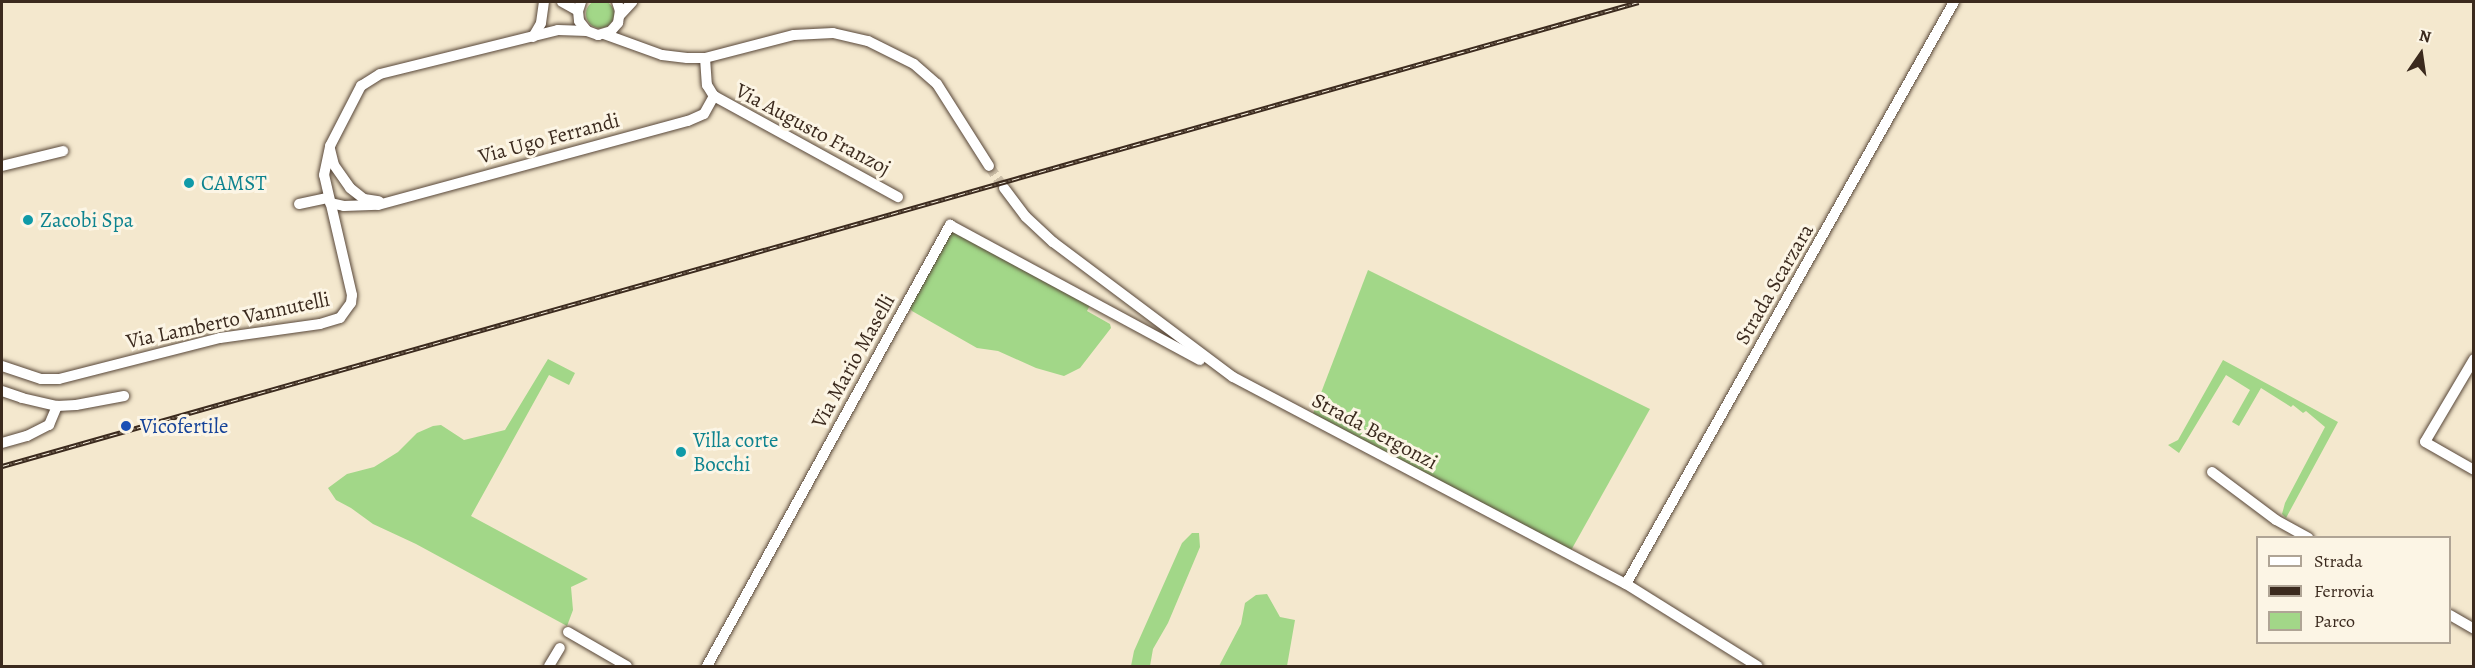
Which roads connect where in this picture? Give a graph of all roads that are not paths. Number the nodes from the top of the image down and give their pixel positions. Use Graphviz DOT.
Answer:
graph roads {
  1 [pos="544,2"];
  2 [pos="563,2"];
  3 [pos="617,2"];
  4 [pos="632,2"];
  5 [pos="1954,2"];
  6 [pos="579,9"];
  7 [pos="619,19"];
  8 [pos="558,30"];
  9 [pos="587,31"];
  10 [pos="604,34"];
  11 [pos="533,37"];
  12 [pos="630,43"];
  13 [pos="705,58"];
  14 [pos="714,96"];
  15 [pos="330,146"];
  16 [pos="63,151"];
  17 [pos="2,166"];
  18 [pos="989,166"];
  19 [pos="1004,188"];
  20 [pos="359,195"];
  21 [pos="898,197"];
  22 [pos="329,200"];
  23 [pos="384,201"];
  24 [pos="299,204"];
  25 [pos="352,206"];
  26 [pos="337,231"];
  27 [pos="1118,292"];
  28 [pos="1101,305"];
  29 [pos="2474,359"];
  30 [pos="2,366"];
  31 [pos="1233,377"];
  32 [pos="2,391"];
  33 [pos="124,396"];
  34 [pos="57,406"];
  35 [pos="2,443"];
  36 [pos="2474,470"];
  37 [pos="2212,472"];
  38 [pos="2306,536"];
  39 [pos="1626,584"];
  40 [pos="2451,616"];
  41 [pos="2474,628"];
  42 [pos="568,632"];
  43 [pos="560,648"];
  44 [pos="549,666"];
  45 [pos="627,666"];
  46 [pos="707,666"];
  47 [pos="1757,666"];
  1 -- 11 [label="street"];
  2 -- 6 [label="street"];
  3 -- 7 [label="street"];
  4 -- 7 [label="street"];
  5 -- 39 [label="street, Strada Scarzara"];
  6 -- 8 [label="street"];
  6 -- 9 [label="street"];
  7 -- 10 [label="street"];
  7 -- 12 [label="street"];
  8 -- 9 [label="street"];
  8 -- 11 [label="street, Via Lamberto Vannutelli"];
  9 -- 10 [label="street"];
  10 -- 12 [label="street"];
  11 -- 15 [label="street, Via Lamberto Vannutelli"];
  12 -- 13 [label="street"];
  13 -- 14 [label="street, Via Augusto Franzoj"];
  13 -- 18 [label="street"];
  14 -- 21 [label="street, Via Augusto Franzoj"];
  14 -- 23 [label="street, Via Ugo Ferrandi"];
  15 -- 20 [label="street"];
  15 -- 22 [label="street, Via Lamberto Vannutelli"];
  16 -- 17 [label="street"];
  19 -- 27 [label="street, Strada Bergonzi"];
  20 -- 22 [label="street"];
  20 -- 23 [label="street"];
  22 -- 24 [label="street"];
  22 -- 25 [label="street, Via Ugo Ferrandi"];
  22 -- 26 [label="street, Via Lamberto Vannutelli"];
  23 -- 25 [label="street, Via Ugo Ferrandi"];
  25 -- 26 [label="street"];
  26 -- 30 [label="street, Via Lamberto Vannutelli"];
  27 -- 28 [label="street"];
  27 -- 31 [label="street, Strada Bergonzi"];
  28 -- 31 [label="street, Via Mario Maselli"];
  28 -- 46 [label="street, Via Mario Maselli"];
  29 -- 36 [label="street"];
  31 -- 39 [label="street, Strada Bergonzi"];
  32 -- 34 [label="street"];
  33 -- 34 [label="street"];
  34 -- 35 [label="street"];
  37 -- 38 [label="street"];
  39 -- 47 [label="street, Strada Bergonzi"];
  40 -- 41 [label="street"];
  42 -- 45 [label="street"];
  43 -- 44 [label="street"];
}
